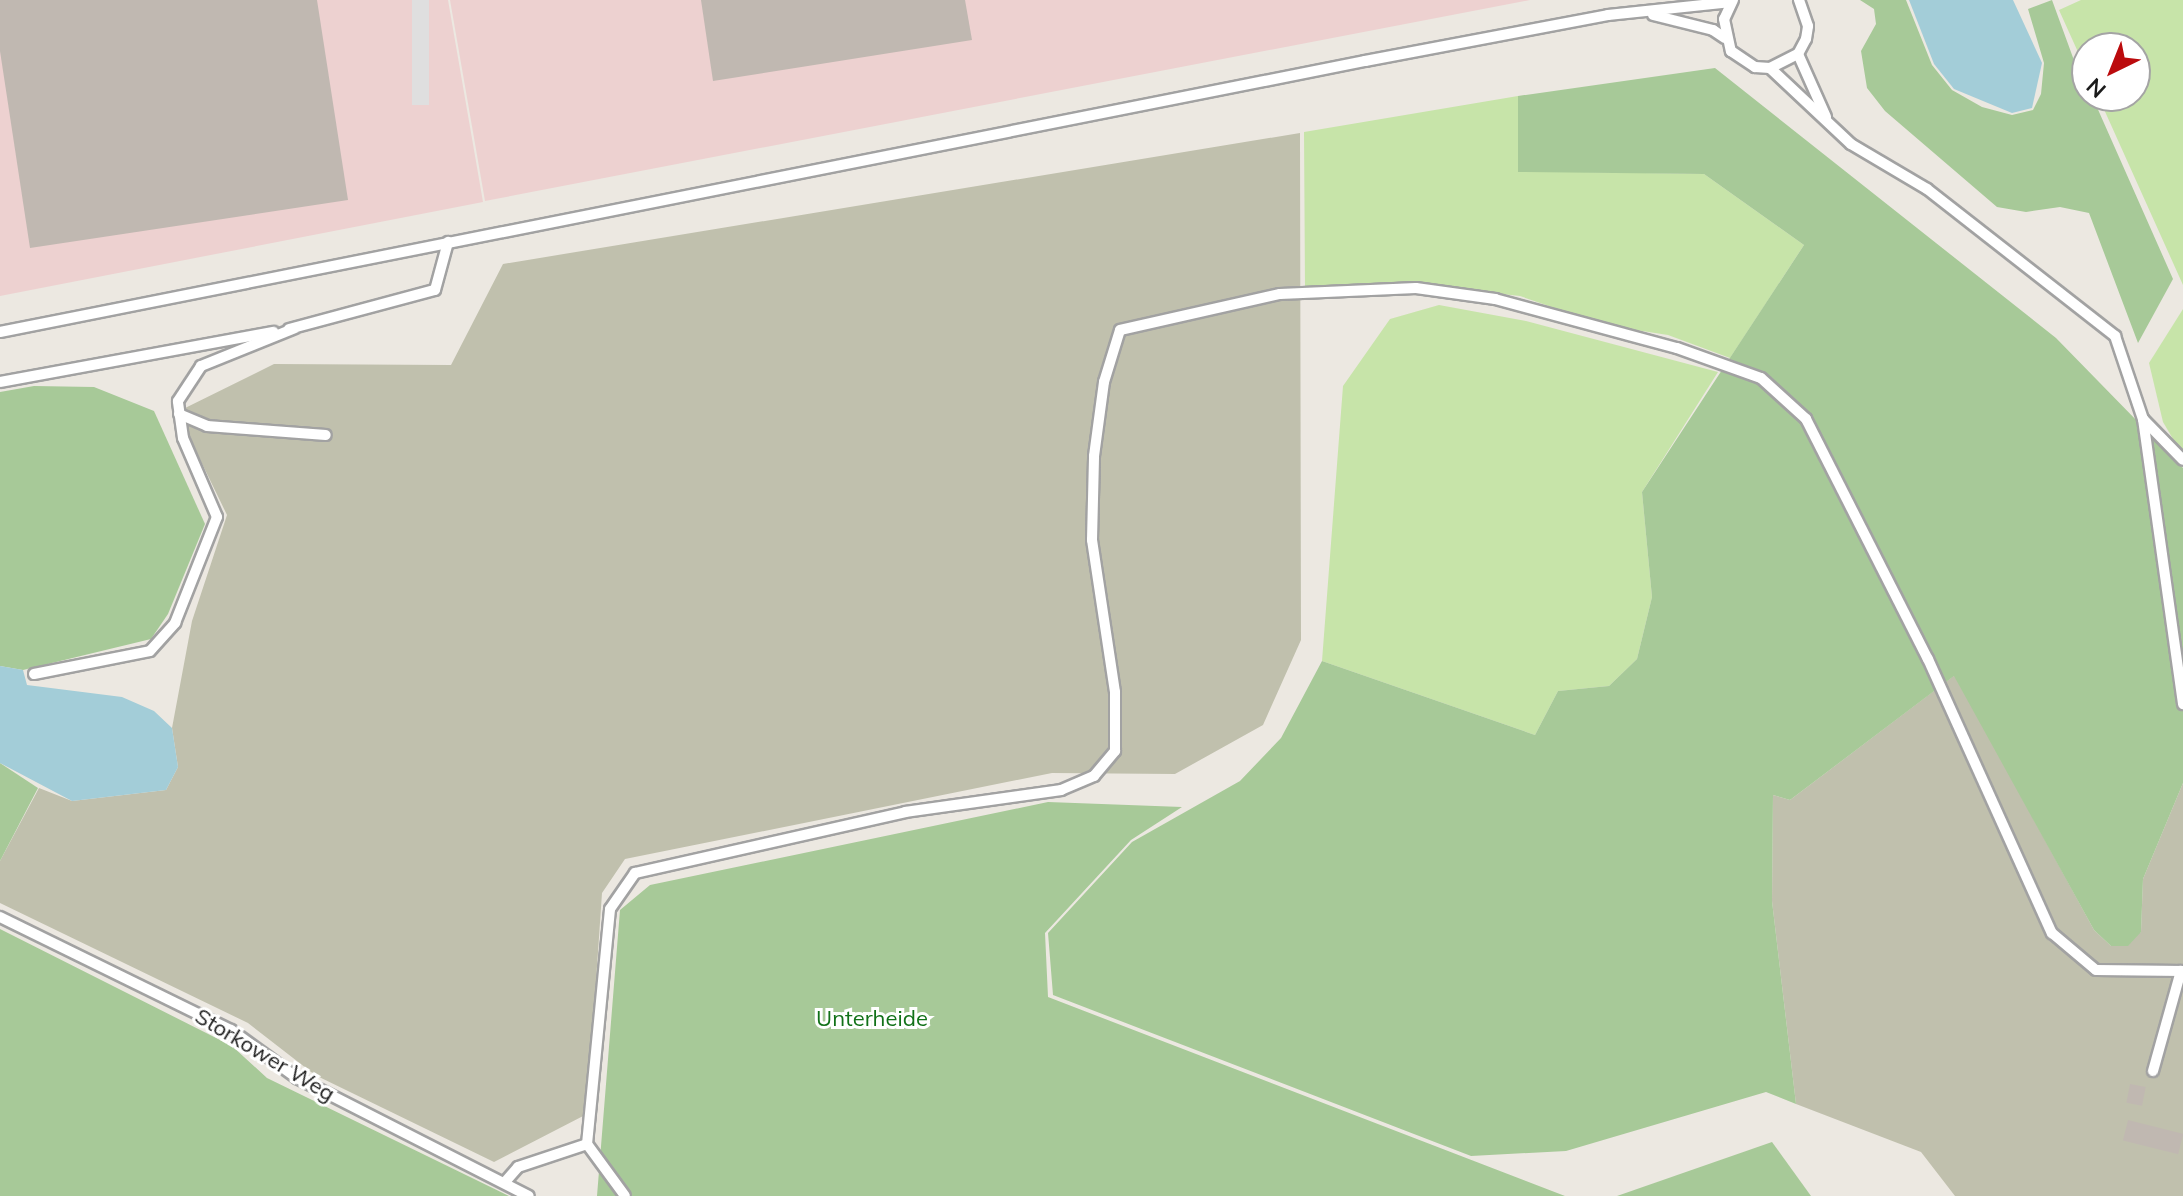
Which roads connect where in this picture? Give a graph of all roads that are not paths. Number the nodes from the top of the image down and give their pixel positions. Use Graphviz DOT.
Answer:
graph roads {
  1 [pos="1799,0"];
  2 [pos="1732,1"];
  3 [pos="1651,14"];
  4 [pos="1725,38"];
  5 [pos="1798,54"];
  6 [pos="1770,68"];
  7 [pos="1831,125"];
  8 [pos="448,242"];
  9 [pos="295,328"];
  10 [pos="0,332"];
  11 [pos="0,382"];
  12 [pos="179,414"];
  13 [pos="2143,419"];
  14 [pos="326,435"];
  15 [pos="2183,460"];
  16 [pos="34,674"];
  17 [pos="2183,704"];
  18 [pos="0,917"];
  19 [pos="2182,971"];
  20 [pos="2153,1071"];
  21 [pos="587,1144"];
  22 [pos="505,1182"];
  23 [pos="529,1196"];
  24 [pos="625,1196"];
  1 -- 5 [label="lane"];
  2 -- 3 [label="lane"];
  2 -- 4 [label="lane"];
  3 -- 4 [label="lane"];
  3 -- 8 [label="lane"];
  4 -- 6 [label="lane"];
  5 -- 6 [label="lane"];
  5 -- 7 [label="lane"];
  6 -- 7 [label="lane"];
  7 -- 13 [label="lane"];
  8 -- 9 [label="lane"];
  8 -- 10 [label="lane"];
  9 -- 11 [label="lane"];
  9 -- 12 [label="lane"];
  12 -- 14 [label="lane"];
  12 -- 16 [label="lane"];
  13 -- 15 [label="lane"];
  13 -- 17 [label="lane"];
  18 -- 22 [label="lane, Storkower Weg"];
  19 -- 20 [label="lane"];
  19 -- 21 [label="lane"];
  21 -- 22 [label="lane"];
  21 -- 24 [label="lane"];
  22 -- 23 [label="lane, Storkower Weg"];
}
